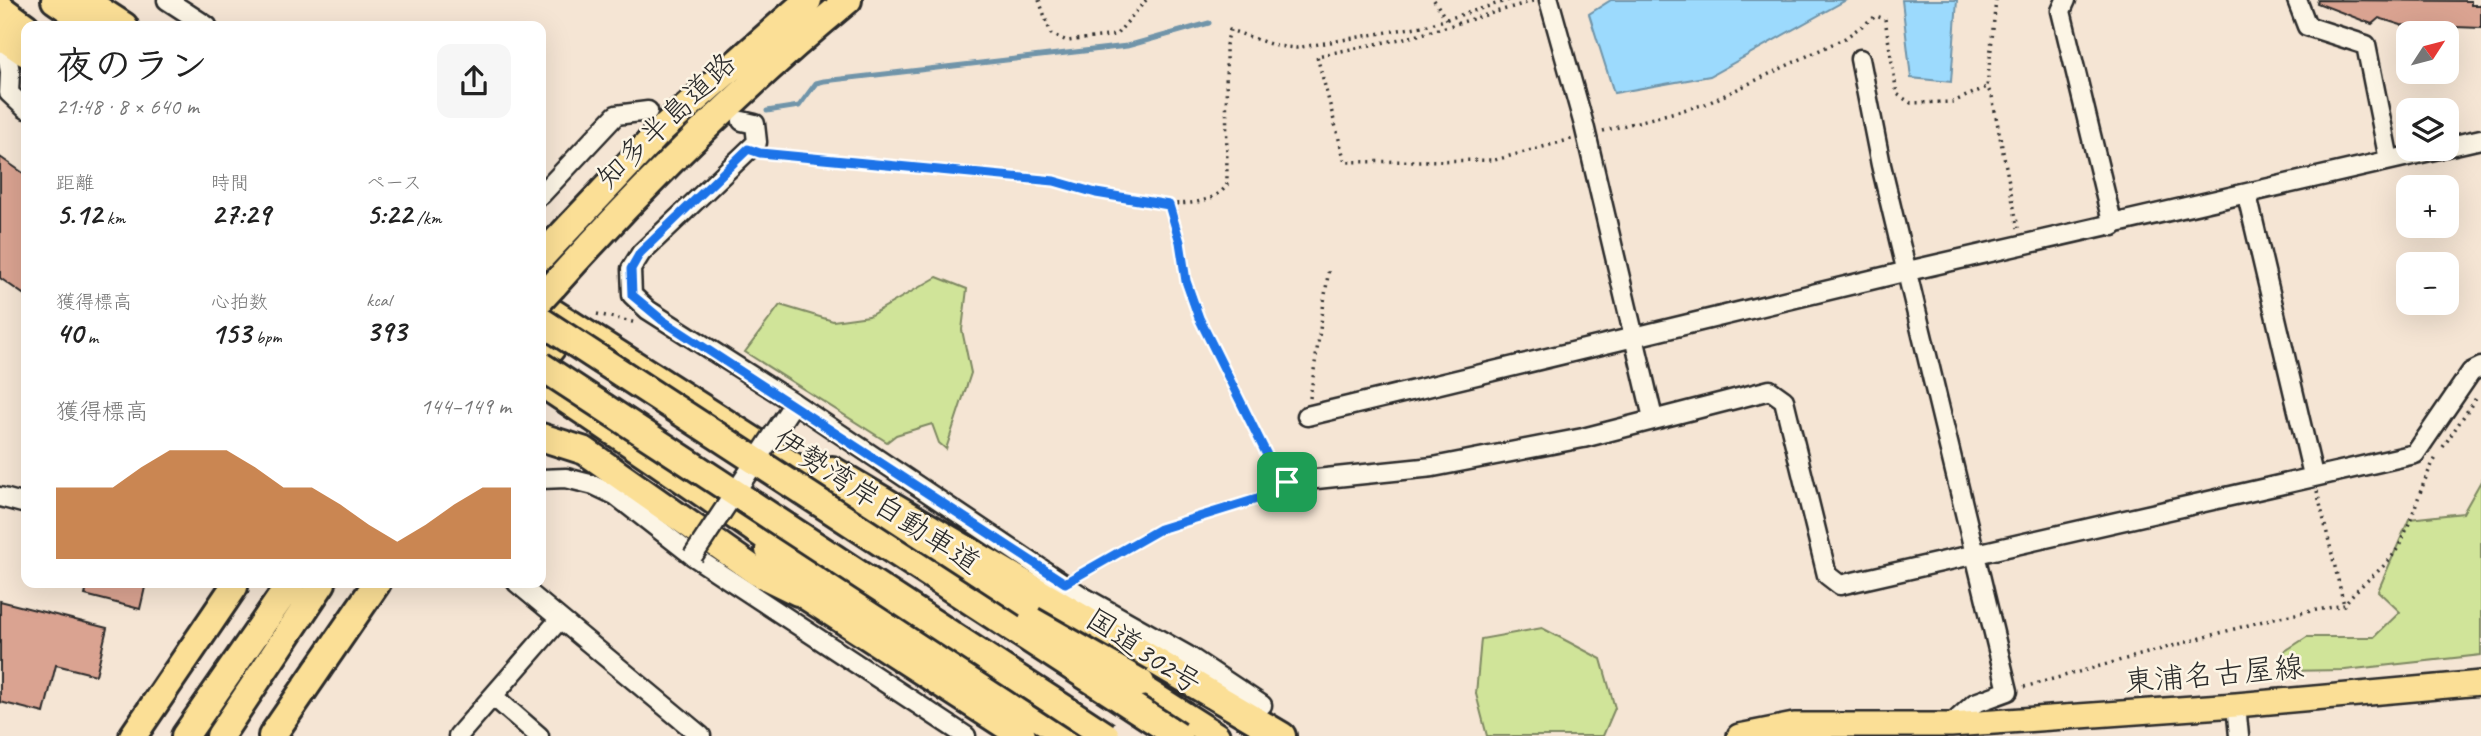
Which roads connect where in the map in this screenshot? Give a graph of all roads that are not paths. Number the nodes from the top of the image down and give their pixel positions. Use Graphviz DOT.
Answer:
graph roads {
  1 [pos="55,0"];
  2 [pos="84,0"];
  3 [pos="167,0"];
  4 [pos="808,0"];
  5 [pos="848,0"];
  6 [pos="1549,0"];
  7 [pos="2066,0"];
  8 [pos="2297,0"];
  9 [pos="0,8"];
  10 [pos="86,21"];
  11 [pos="116,21"];
  12 [pos="199,21"];
  13 [pos="10,33"];
  14 [pos="21,47"];
  15 [pos="1860,59"];
  16 [pos="5,88"];
  17 [pos="21,104"];
  18 [pos="648,111"];
  19 [pos="742,121"];
  20 [pos="2481,139"];
  21 [pos="2459,144"];
  22 [pos="2396,158"];
  23 [pos="2389,160"];
  24 [pos="546,190"];
  25 [pos="2247,195"];
  26 [pos="2113,226"];
  27 [pos="546,252"];
  28 [pos="1908,271"];
  29 [pos="546,296"];
  30 [pos="546,298"];
  31 [pos="578,318"];
  32 [pos="546,324"];
  33 [pos="1636,338"];
  34 [pos="546,358"];
  35 [pos="546,367"];
  36 [pos="2481,367"];
  37 [pos="664,383"];
  38 [pos="546,386"];
  39 [pos="794,403"];
  40 [pos="1307,416"];
  41 [pos="1653,418"];
  42 [pos="546,439"];
  43 [pos="2313,475"];
  44 [pos="546,479"];
  45 [pos="1287,482"];
  46 [pos="790,484"];
  47 [pos="0,497"];
  48 [pos="21,503"];
  49 [pos="747,525"];
  50 [pos="1975,554"];
  51 [pos="693,556"];
  52 [pos="233,588"];
  53 [pos="288,588"];
  54 [pos="319,588"];
  55 [pos="374,588"];
  56 [pos="523,588"];
  57 [pos="806,596"];
  58 [pos="920,614"];
  59 [pos="560,620"];
  60 [pos="2481,682"];
  61 [pos="494,697"];
  62 [pos="1262,705"];
  63 [pos="2236,705"];
  64 [pos="1951,725"];
  65 [pos="1844,729"];
  66 [pos="132,736"];
  67 [pos="185,736"];
  68 [pos="220,736"];
  69 [pos="272,736"];
  70 [pos="458,736"];
  71 [pos="539,736"];
  72 [pos="701,736"];
  73 [pos="966,736"];
  74 [pos="1022,736"];
  75 [pos="1069,736"];
  76 [pos="1084,736"];
  77 [pos="1106,736"];
  78 [pos="1178,736"];
  79 [pos="1216,736"];
  80 [pos="1232,736"];
  81 [pos="1282,736"];
  82 [pos="1739,736"];
  83 [pos="1905,736"];
  84 [pos="2239,736"];
  1 -- 10 [label="highway"];
  2 -- 11 [label="highway"];
  3 -- 12 [label="street"];
  4 -- 27 [label="highway, 知多半島道路"];
  5 -- 29 [label="highway, 知多半島道路"];
  6 -- 33 [label="street"];
  7 -- 26 [label="street"];
  8 -- 23 [label="street"];
  9 -- 13 [label="highway"];
  13 -- 14 [label="highway"];
  13 -- 16 [label="street"];
  15 -- 28 [label="street"];
  16 -- 17 [label="street"];
  18 -- 24 [label="street"];
  19 -- 39 [label="street"];
  20 -- 21 [label="street"];
  22 -- 23 [label="street"];
  23 -- 25 [label="street"];
  25 -- 26 [label="street"];
  25 -- 43 [label="street"];
  26 -- 28 [label="street"];
  28 -- 33 [label="street"];
  28 -- 50 [label="street"];
  30 -- 31 [label="highway, 国道302号"];
  31 -- 34 [label="highway"];
  31 -- 37 [label="highway, 国道302号"];
  32 -- 46 [label="highway, 伊勢湾岸自動車道, bridge"];
  33 -- 40 [label="street"];
  33 -- 41 [label="street"];
  35 -- 58 [label="highway, bridge"];
  36 -- 43 [label="street"];
  37 -- 79 [label="highway, 国道302号"];
  37 -- 81 [label="highway"];
  38 -- 49 [label="highway"];
  39 -- 51 [label="street, bridge"];
  39 -- 62 [label="street"];
  41 -- 45 [label="street"];
  41 -- 50 [label="street"];
  42 -- 57 [label="highway"];
  43 -- 50 [label="street"];
  44 -- 51 [label="street"];
  46 -- 78 [label="highway, 伊勢湾岸自動車道, bridge"];
  46 -- 80 [label="highway, bridge"];
  47 -- 48 [label="street"];
  49 -- 57 [label="highway"];
  49 -- 75 [label="highway"];
  50 -- 64 [label="street"];
  51 -- 73 [label="street"];
  52 -- 66 [label="highway"];
  53 -- 67 [label="highway"];
  54 -- 68 [label="highway"];
  55 -- 69 [label="highway"];
  56 -- 59 [label="street"];
  57 -- 74 [label="highway"];
  58 -- 76 [label="highway, bridge"];
  58 -- 77 [label="highway, bridge"];
  59 -- 61 [label="street"];
  59 -- 72 [label="street"];
  60 -- 63 [label="main road, 東浦名古屋線"];
  61 -- 70 [label="street"];
  61 -- 71 [label="street"];
  63 -- 64 [label="main road, 東浦名古屋線"];
  63 -- 84 [label="street"];
  64 -- 65 [label="main road, 東浦名古屋線"];
  64 -- 83 [label="main road, 東浦名古屋線"];
  65 -- 82 [label="main road, 東浦名古屋線"];
}
